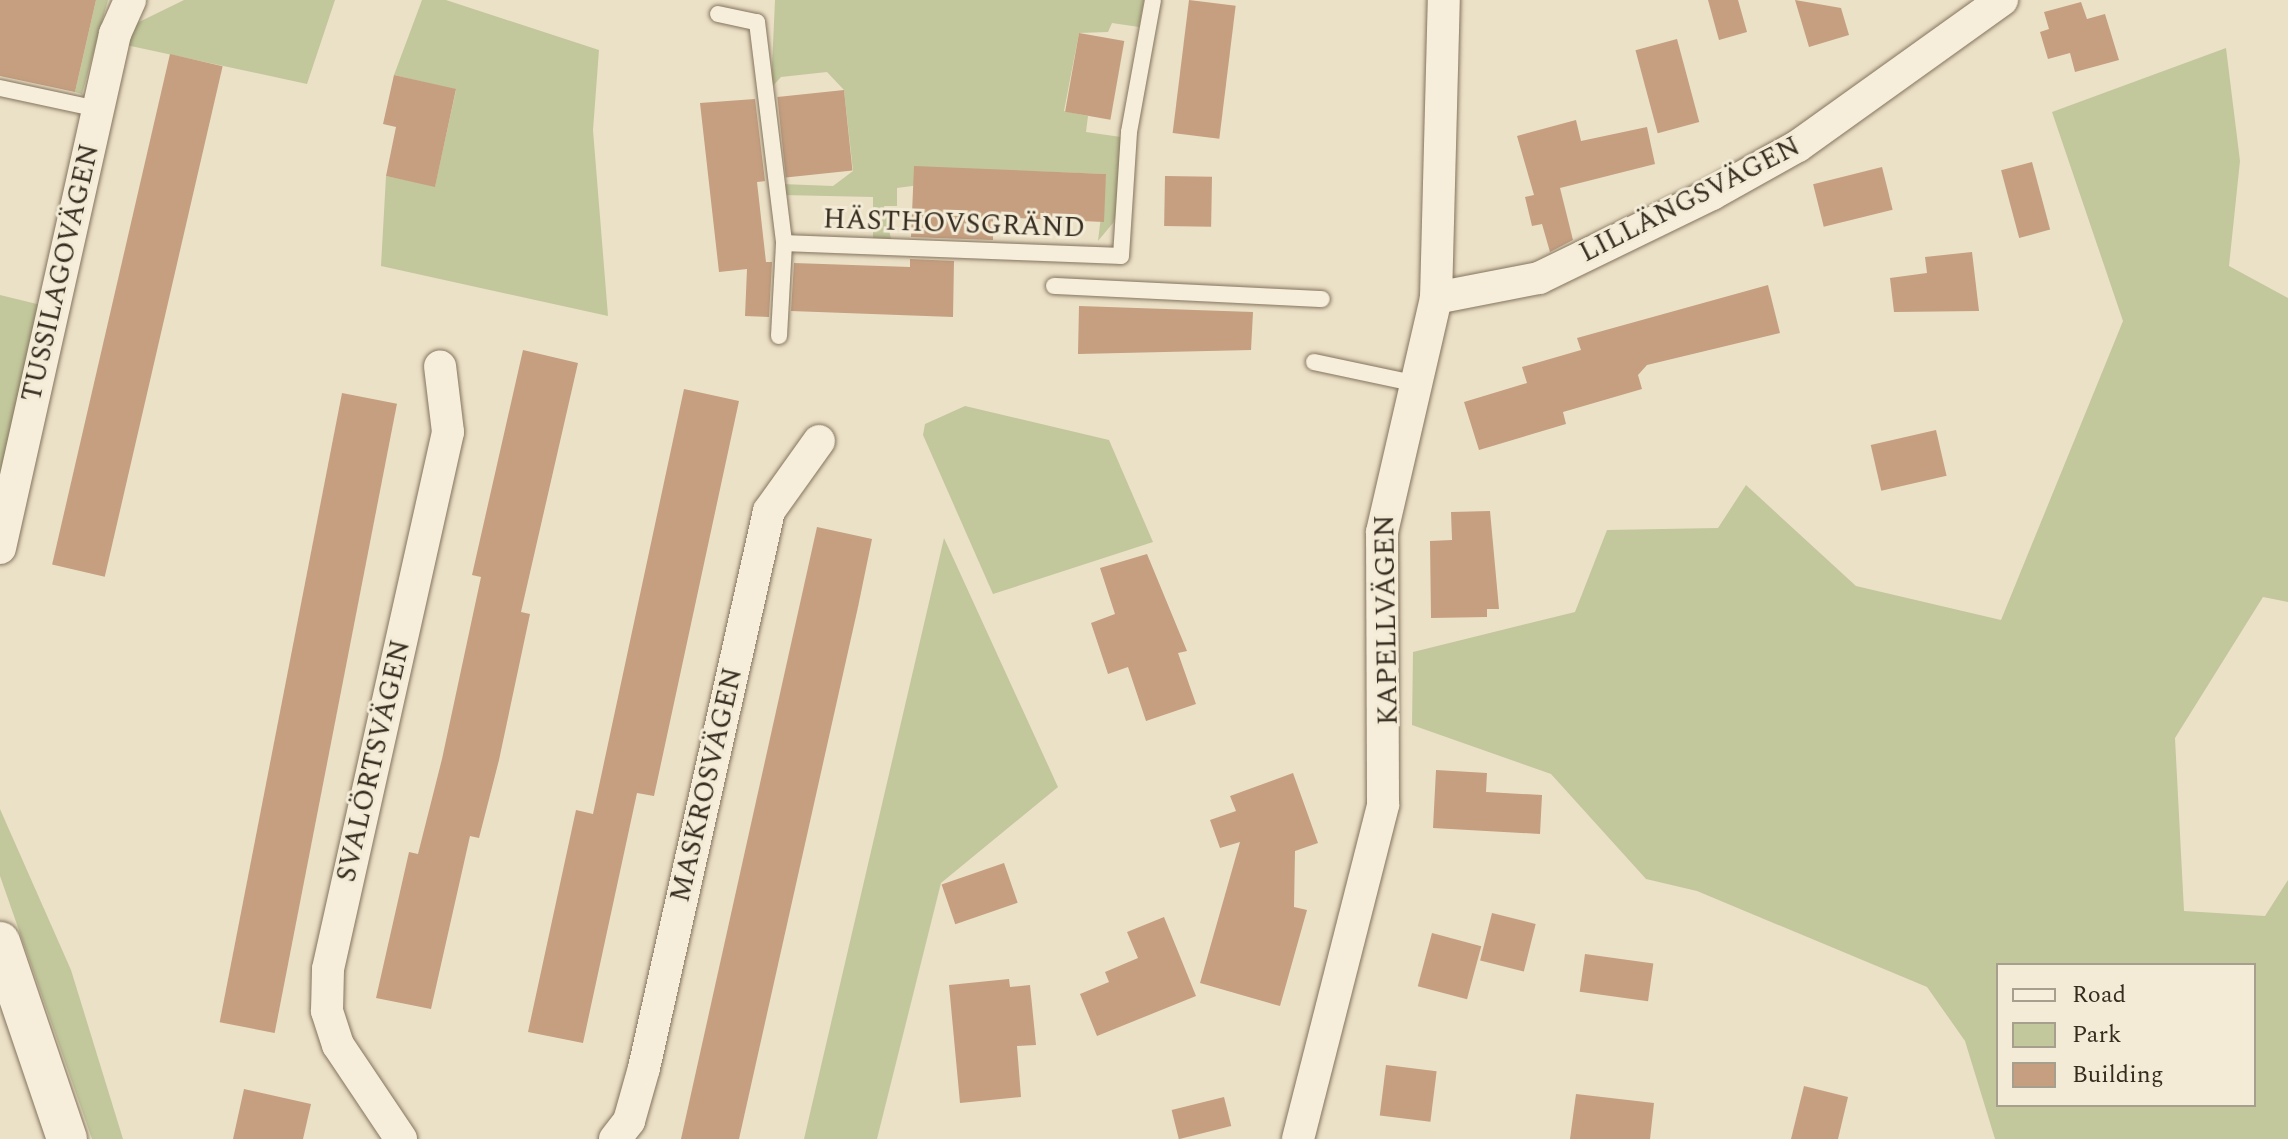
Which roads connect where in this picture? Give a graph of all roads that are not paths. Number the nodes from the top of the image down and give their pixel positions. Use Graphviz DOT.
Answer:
graph roads {
  1 [pos="130,0"];
  2 [pos="1153,0"];
  3 [pos="1444,0"];
  4 [pos="2002,0"];
  5 [pos="718,14"];
  6 [pos="0,88"];
  7 [pos="98,109"];
  8 [pos="784,243"];
  9 [pos="1121,256"];
  10 [pos="1054,286"];
  11 [pos="1133,288"];
  12 [pos="1436,298"];
  13 [pos="1322,299"];
  14 [pos="779,336"];
  15 [pos="1314,362"];
  16 [pos="440,366"];
  17 [pos="1413,383"];
  18 [pos="819,441"];
  19 [pos="0,548"];
  20 [pos="0,942"];
  21 [pos="67,1139"];
  22 [pos="401,1139"];
  23 [pos="615,1139"];
  24 [pos="1298,1139"];
  1 -- 7 [label="street, TUSSILAGOVÄGEN"];
  2 -- 9 [label="lane, HÄSTHOVSGRÄND"];
  3 -- 12 [label="street, KAPELLVÄGEN"];
  4 -- 12 [label="street, LILLÄNGSVÄGEN"];
  5 -- 8 [label="lane, HÄSTHOVSGRÄND"];
  6 -- 7 [label="lane"];
  7 -- 19 [label="street, TUSSILAGOVÄGEN"];
  8 -- 9 [label="lane, HÄSTHOVSGRÄND"];
  8 -- 14 [label="lane, HÄSTHOVSGRÄND"];
  9 -- 11 [label="lane, HÄSTHOVSGRÄND"];
  10 -- 11 [label="lane, HÄSTHOVSGRÄND"];
  11 -- 13 [label="lane, HÄSTHOVSGRÄND"];
  12 -- 17 [label="street, KAPELLVÄGEN"];
  15 -- 17 [label="lane"];
  16 -- 22 [label="street, SVALÖRTSVÄGEN"];
  17 -- 24 [label="street, KAPELLVÄGEN"];
  18 -- 23 [label="street, MASKROSVÄGEN"];
  20 -- 21 [label="street"];
}
